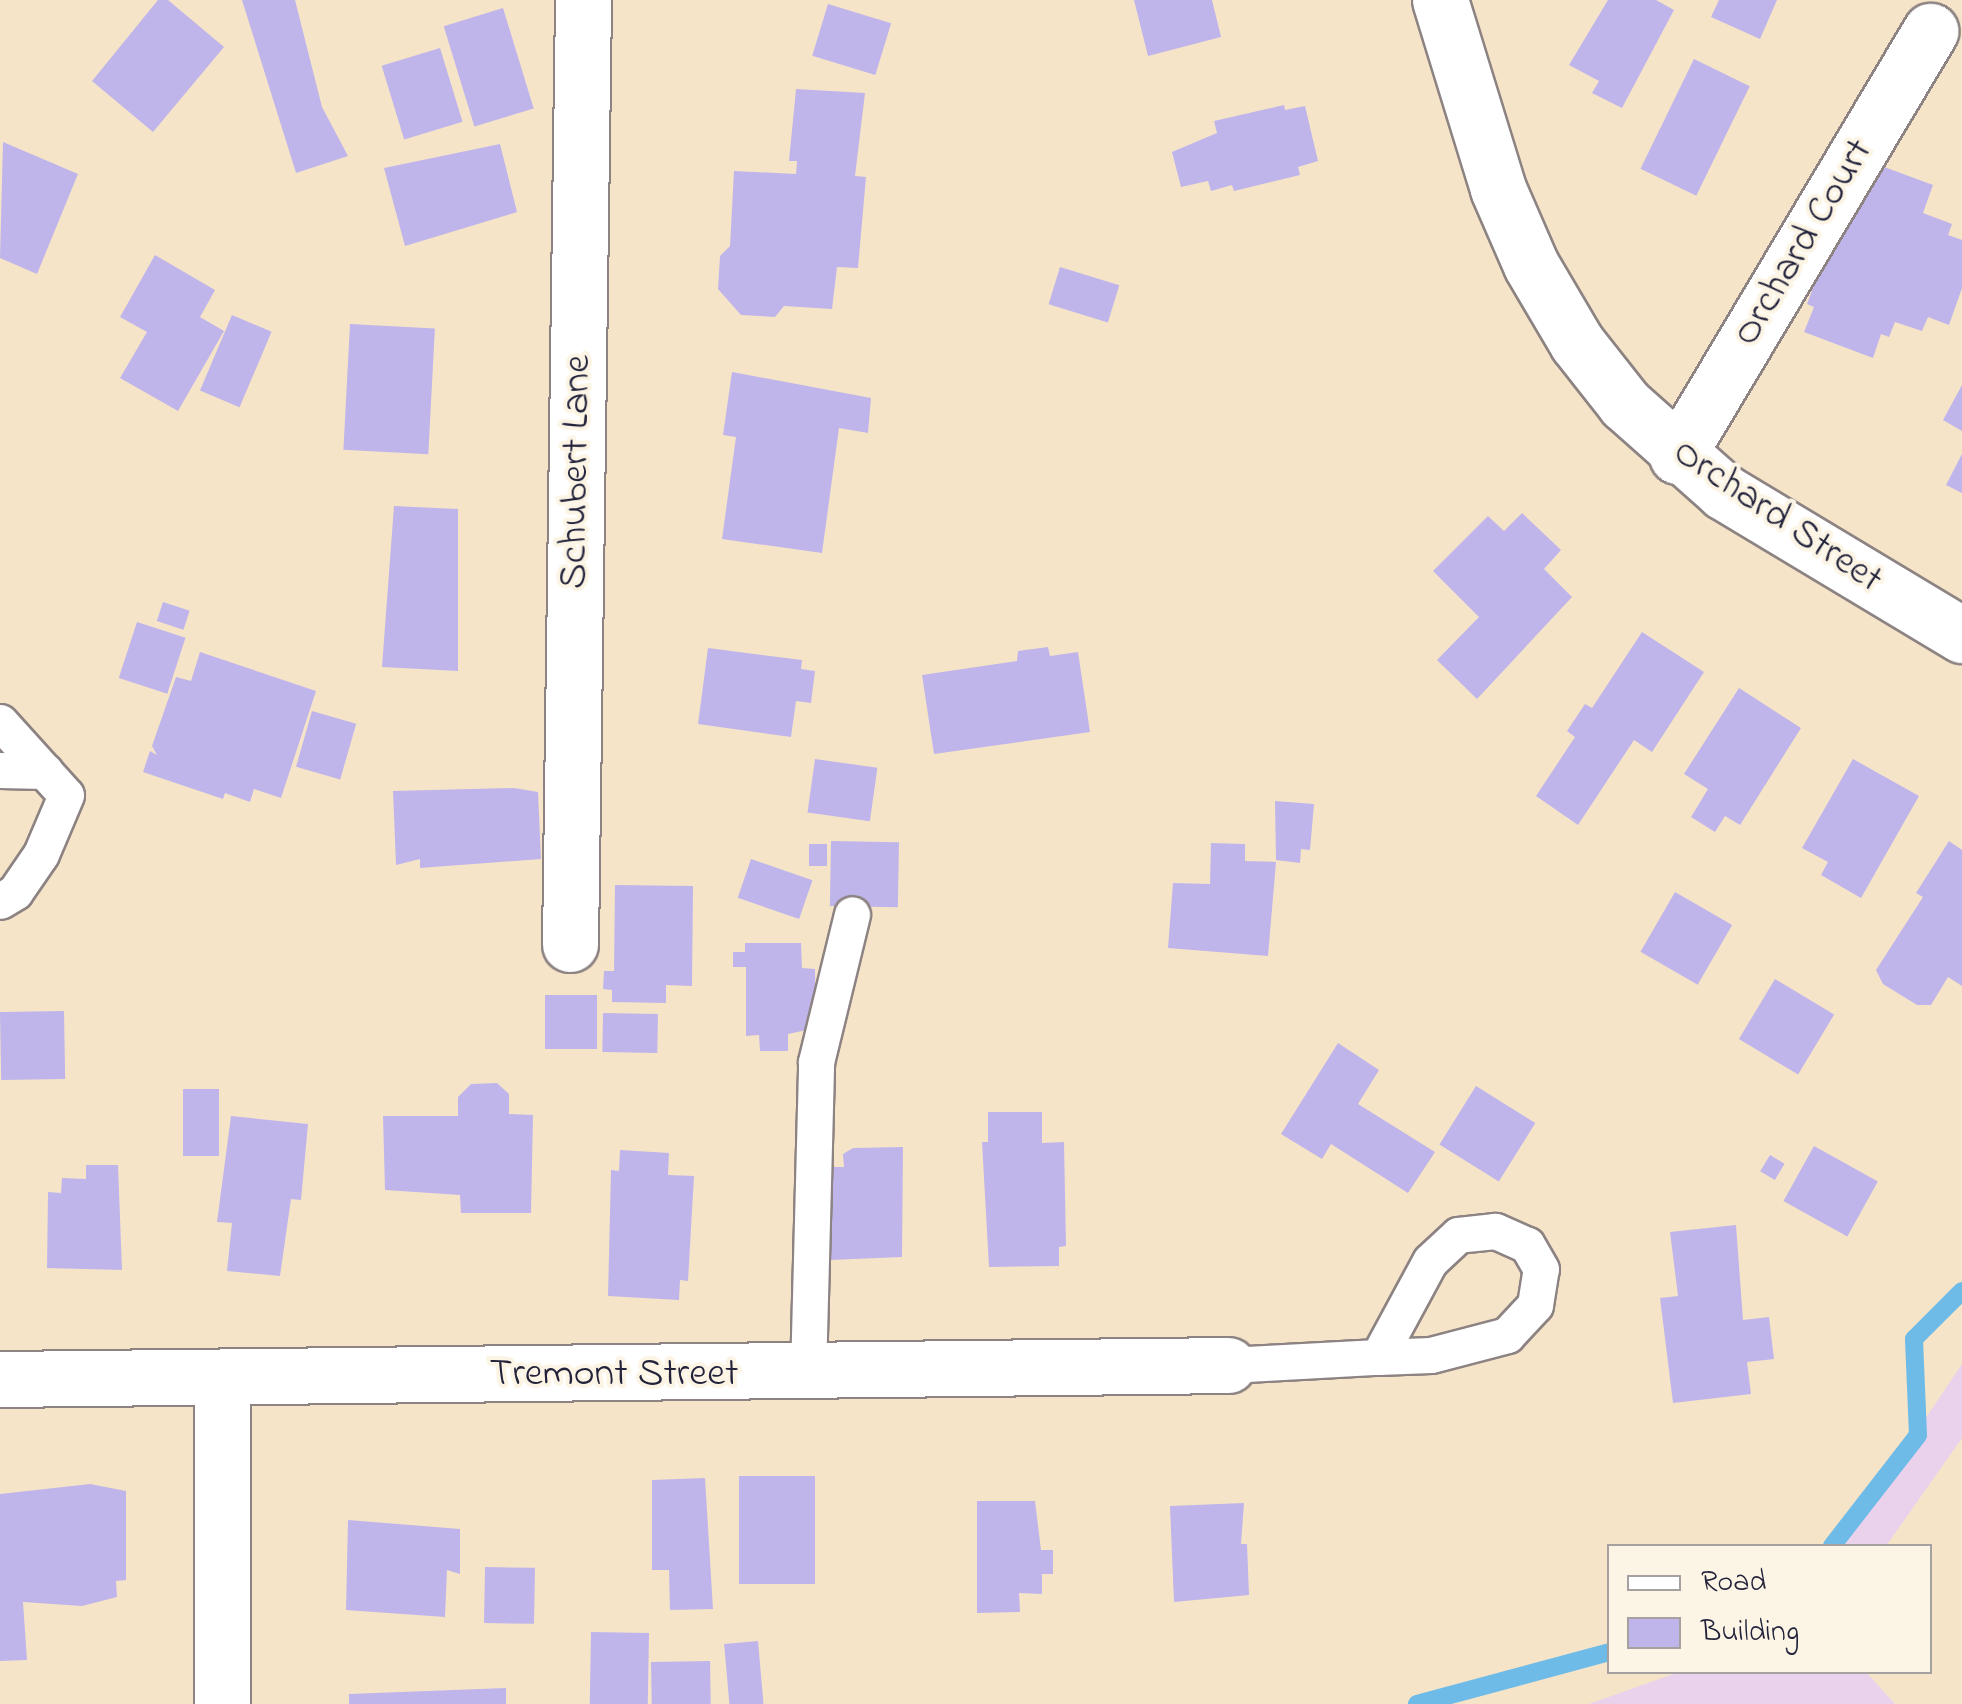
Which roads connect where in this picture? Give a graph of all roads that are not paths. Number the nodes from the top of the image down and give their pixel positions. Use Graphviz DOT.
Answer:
graph roads {
  1 [pos="584,0"];
  2 [pos="1440,0"];
  3 [pos="1930,31"];
  4 [pos="1678,456"];
  5 [pos="1962,635"];
  6 [pos="0,722"];
  7 [pos="0,770"];
  8 [pos="45,770"];
  9 [pos="0,901"];
  10 [pos="852,914"];
  11 [pos="570,944"];
  12 [pos="1378,1358"];
  13 [pos="1228,1365"];
  14 [pos="808,1374"];
  15 [pos="222,1378"];
  16 [pos="0,1379"];
  17 [pos="222,1704"];
  1 -- 11 [label="street, Schubert Lane"];
  2 -- 4 [label="street, Orchard Street"];
  3 -- 4 [label="street, Orchard Court"];
  4 -- 5 [label="street, Orchard Street"];
  6 -- 8 [label="lane"];
  7 -- 8 [label="lane"];
  8 -- 9 [label="lane"];
  10 -- 14 [label="lane"];
  12 -- 12 [label="lane"];
  12 -- 13 [label="lane"];
  13 -- 14 [label="street, Tremont Street"];
  14 -- 15 [label="street, Tremont Street"];
  15 -- 16 [label="street, Tremont Street"];
  15 -- 17 [label="street"];
}
